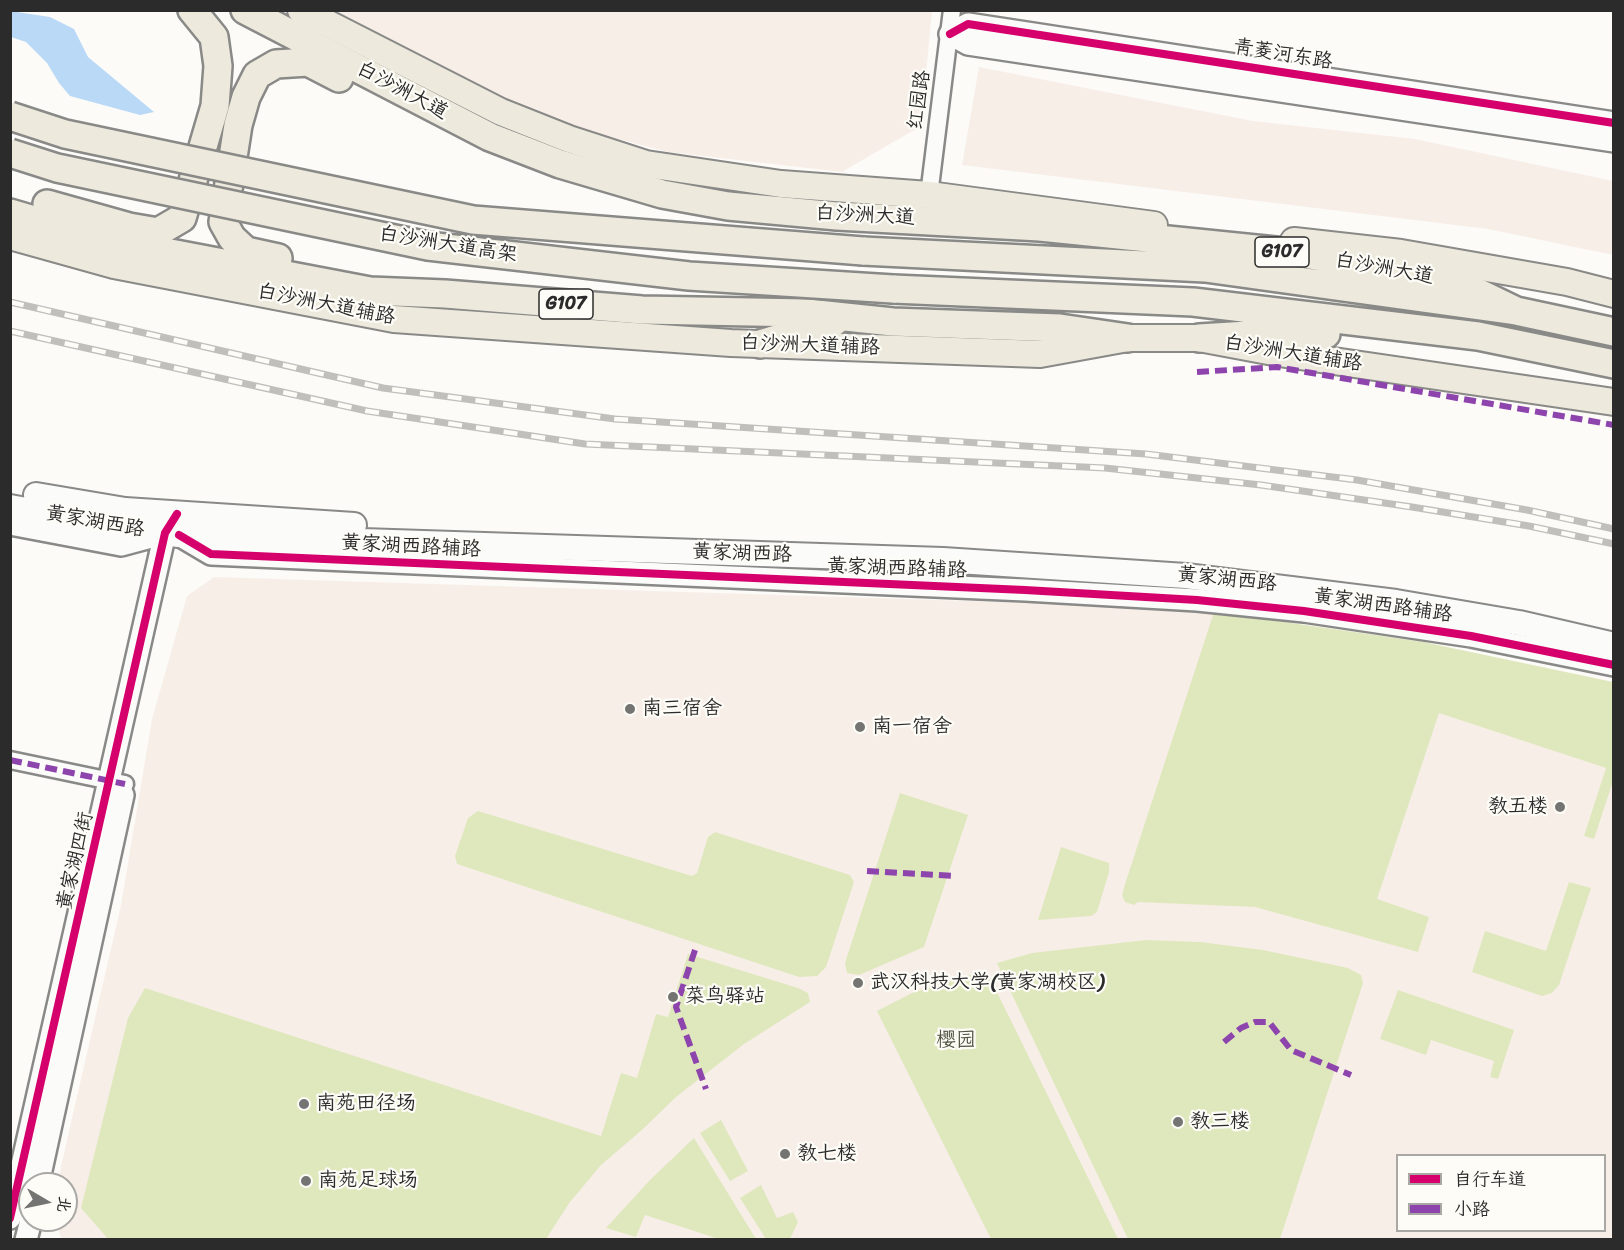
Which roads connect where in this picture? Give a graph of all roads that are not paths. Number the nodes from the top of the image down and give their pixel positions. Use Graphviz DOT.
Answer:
graph roads {
  1 [pos="192,10"];
  2 [pos="245,10"];
  3 [pos="301,10"];
  4 [pos="952,10"];
  5 [pos="950,34"];
  6 [pos="10,116"];
  7 [pos="1614,123"];
  8 [pos="490,137"];
  9 [pos="1614,141"];
  10 [pos="10,153"];
  11 [pos="929,195"];
  12 [pos="10,199"];
  13 [pos="10,213"];
  14 [pos="1121,222"];
  15 [pos="57,226"];
  16 [pos="1040,227"];
  17 [pos="10,235"];
  18 [pos="1361,248"];
  19 [pos="863,251"];
  20 [pos="1454,281"];
  21 [pos="893,289"];
  22 [pos="445,294"];
  23 [pos="1614,294"];
  24 [pos="1516,311"];
  25 [pos="847,317"];
  26 [pos="1060,328"];
  27 [pos="1428,330"];
  28 [pos="1614,332"];
  29 [pos="1128,338"];
  30 [pos="1199,338"];
  31 [pos="760,344"];
  32 [pos="1614,364"];
  33 [pos="1614,402"];
  34 [pos="10,490"];
  35 [pos="10,507"];
  36 [pos="10,524"];
  37 [pos="174,527"];
  38 [pos="1614,634"];
  39 [pos="1614,645"];
  40 [pos="1614,665"];
  41 [pos="10,760"];
  42 [pos="118,782"];
  43 [pos="40,1172"];
  44 [pos="10,1218"];
  1 -- 12 [label="highway"];
  2 -- 8 [label="highway, 白沙洲大道 / G107"];
  3 -- 11 [label="main road"];
  4 -- 5 [label="street, 红园路"];
  5 -- 7 [label="street, 青菱河东路"];
  5 -- 9 [label="street, 青菱河东路"];
  5 -- 11 [label="street, 红园路"];
  6 -- 19 [label="highway, 白沙洲大道高架, bridge"];
  8 -- 16 [label="highway, 白沙洲大道 / G107"];
  8 -- 22 [label="highway"];
  10 -- 21 [label="highway, 白沙洲大道高架, bridge"];
  11 -- 14 [label="main road"];
  13 -- 15 [label="highway, G107"];
  14 -- 16 [label="highway"];
  14 -- 18 [label="main road"];
  15 -- 17 [label="highway"];
  15 -- 22 [label="highway, G107"];
  16 -- 19 [label="highway"];
  16 -- 20 [label="highway, 白沙洲大道 / G107"];
  17 -- 31 [label="main road, 白沙洲大道辅路"];
  18 -- 20 [label="main road"];
  18 -- 23 [label="main road"];
  19 -- 24 [label="highway, 白沙洲大道"];
  20 -- 24 [label="highway, 白沙洲大道 / G107"];
  21 -- 26 [label="highway"];
  21 -- 27 [label="highway"];
  22 -- 25 [label="highway, G107"];
  24 -- 28 [label="highway, 白沙洲大道 / G107"];
  25 -- 26 [label="highway, G107"];
  25 -- 31 [label="highway"];
  26 -- 29 [label="highway, G107"];
  27 -- 30 [label="highway"];
  27 -- 32 [label="highway"];
  29 -- 30 [label="main road, 白沙洲大道辅路"];
  29 -- 31 [label="main road, 白沙洲大道辅路"];
  30 -- 33 [label="main road, 白沙洲大道辅路"];
  34 -- 37 [label="main road, 黄家湖西路"];
  35 -- 37 [label="main road, 黄家湖西路"];
  36 -- 37 [label="street"];
  37 -- 38 [label="main road, 黄家湖西路"];
  37 -- 39 [label="main road, 黄家湖西路"];
  37 -- 40 [label="street, 黄家湖西路辅路"];
  37 -- 42 [label="street, 黄家湖四街"];
  41 -- 42 [label="street"];
  42 -- 43 [label="street, 黄家湖四街"];
  42 -- 44 [label="street, 黄家湖四街"];
}
